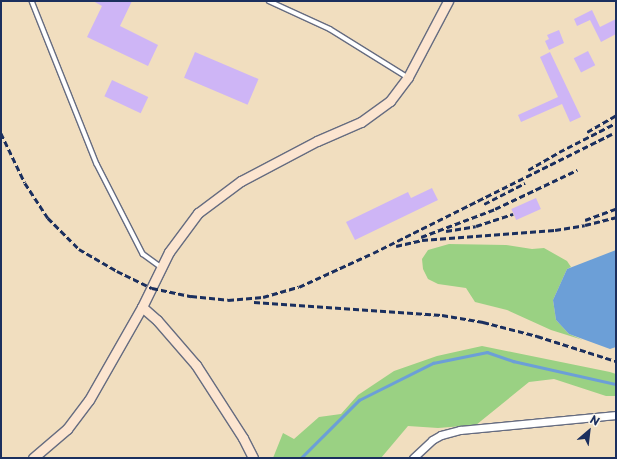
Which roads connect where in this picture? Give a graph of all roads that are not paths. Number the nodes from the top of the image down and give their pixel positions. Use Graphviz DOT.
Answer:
graph roads {
  1 [pos="32,1"];
  2 [pos="269,1"];
  3 [pos="448,1"];
  4 [pos="408,78"];
  5 [pos="161,267"];
  6 [pos="142,307"];
  7 [pos="616,415"];
  8 [pos="33,458"];
  9 [pos="253,458"];
  10 [pos="413,458"];
  1 -- 5 [label="lane"];
  2 -- 4 [label="lane"];
  3 -- 4 [label="street"];
  4 -- 5 [label="street"];
  5 -- 6 [label="street"];
  6 -- 8 [label="street"];
  6 -- 9 [label="street"];
  7 -- 10 [label="street"];
}
